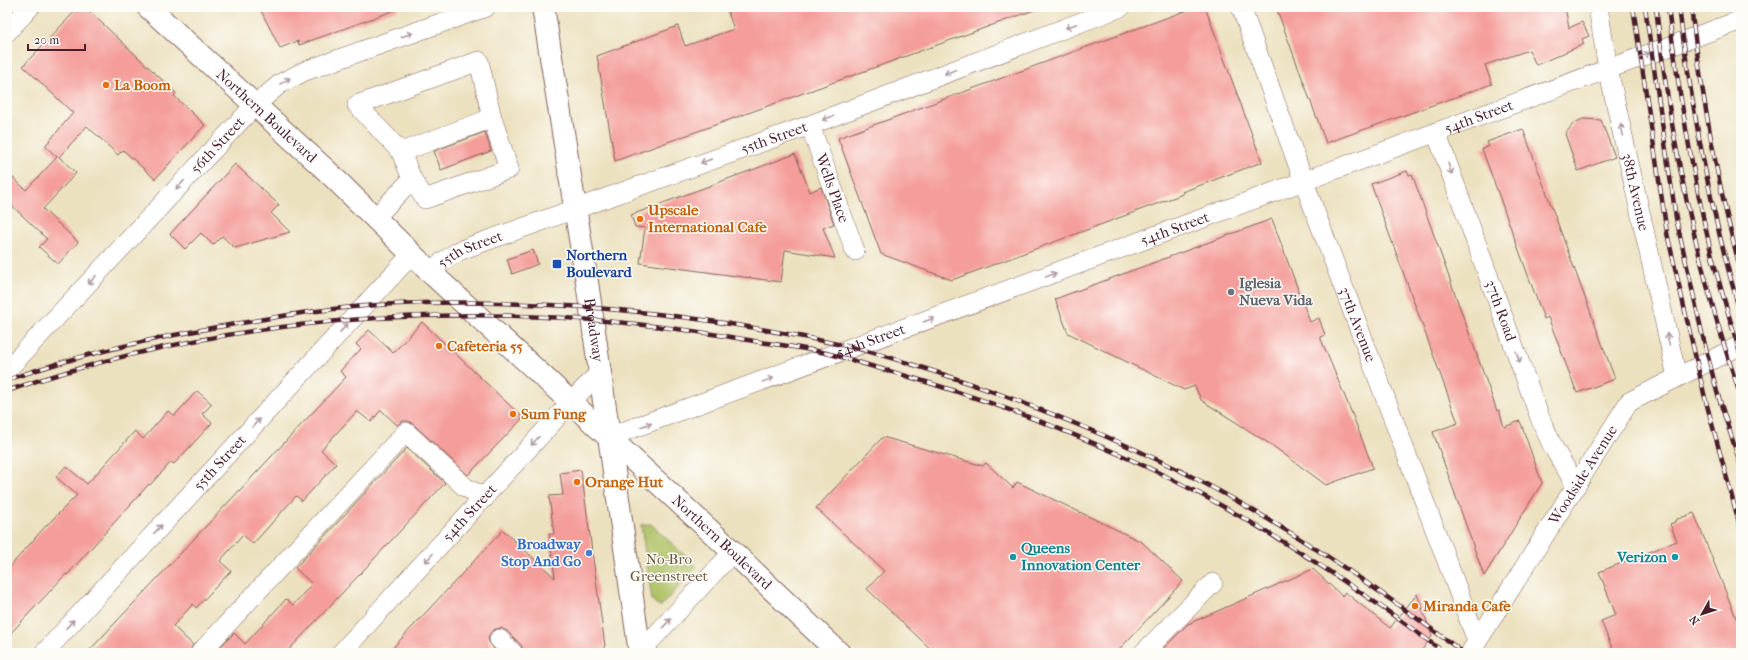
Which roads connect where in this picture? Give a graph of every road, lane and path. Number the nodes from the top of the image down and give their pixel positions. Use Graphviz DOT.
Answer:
graph roads {
  1 [pos="30,7"];
  2 [pos="148,7"];
  3 [pos="486,7"];
  4 [pos="543,7"];
  5 [pos="1121,7"];
  6 [pos="1241,7"];
  7 [pos="1598,7"];
  8 [pos="1741,20"];
  9 [pos="7,32"];
  10 [pos="1608,69"];
  11 [pos="255,105"];
  12 [pos="492,118"];
  13 [pos="810,124"];
  14 [pos="1436,132"];
  15 [pos="401,152"];
  16 [pos="412,179"];
  17 [pos="1304,181"];
  18 [pos="575,208"];
  19 [pos="375,218"];
  20 [pos="855,251"];
  21 [pos="412,254"];
  22 [pos="429,271"];
  23 [pos="1741,344"];
  24 [pos="7,370"];
  25 [pos="599,373"];
  26 [pos="1677,377"];
  27 [pos="571,402"];
  28 [pos="609,437"];
  29 [pos="1575,484"];
  30 [pos="485,498"];
  31 [pos="733,552"];
  32 [pos="1213,584"];
  33 [pos="499,639"];
  34 [pos="1473,647"];
  35 [pos="44,653"];
  36 [pos="200,653"];
  37 [pos="341,653"];
  38 [pos="513,653"];
  39 [pos="640,653"];
  40 [pos="839,653"];
  41 [pos="1143,653"];
  1 -- 9 [label="street"];
  2 -- 11 [label="main road, Northern Boulevard"];
  11 -- 3 [label="street, 56th Street, one-way"];
  4 -- 18 [label="main road, Broadway"];
  5 -- 13 [label="street, 55th Street, one-way"];
  6 -- 17 [label="street, 37th Avenue"];
  7 -- 10 [label="street, 38th Avenue"];
  10 -- 8 [label="street, 54th Street, one-way"];
  10 -- 14 [label="street, 54th Street"];
  26 -- 10 [label="street, 38th Avenue, one-way"];
  11 -- 19 [label="main road, Northern Boulevard"];
  11 -- 24 [label="street, 56th Street, one-way"];
  12 -- 15 [label="street"];
  12 -- 15 [label="street"];
  12 -- 16 [label="street"];
  13 -- 18 [label="street, 55th Street, one-way"];
  13 -- 20 [label="street, Wells Place"];
  14 -- 17 [label="street, 54th Street"];
  14 -- 29 [label="street, 37th Road, one-way"];
  15 -- 16 [label="street"];
  16 -- 19 [label="street"];
  28 -- 17 [label="street, 54th Street, one-way"];
  17 -- 34 [label="street, 37th Avenue"];
  18 -- 22 [label="street, 55th Street"];
  18 -- 25 [label="main road, Broadway"];
  19 -- 21 [label="main road, Northern Boulevard"];
  21 -- 22 [label="main road, Northern Boulevard"];
  35 -- 21 [label="street, 55th Street, one-way"];
  22 -- 27 [label="main road, Northern Boulevard"];
  23 -- 26 [label="street, Woodside Avenue"];
  25 -- 27 [label="street, 54th Street"];
  25 -- 28 [label="main road, Broadway"];
  26 -- 29 [label="street, Woodside Avenue"];
  27 -- 28 [label="main road, Northern Boulevard"];
  27 -- 30 [label="street, 54th Street, one-way"];
  28 -- 31 [label="main road, Northern Boulevard"];
  28 -- 39 [label="main road, Broadway"];
  29 -- 34 [label="street, Woodside Avenue"];
  30 -- 36 [label="street"];
  30 -- 37 [label="street, 54th Street, one-way"];
  39 -- 31 [label="street, one-way"];
  31 -- 40 [label="main road, Northern Boulevard"];
  32 -- 41 [label="street"];
  33 -- 38 [label="street"];
}
